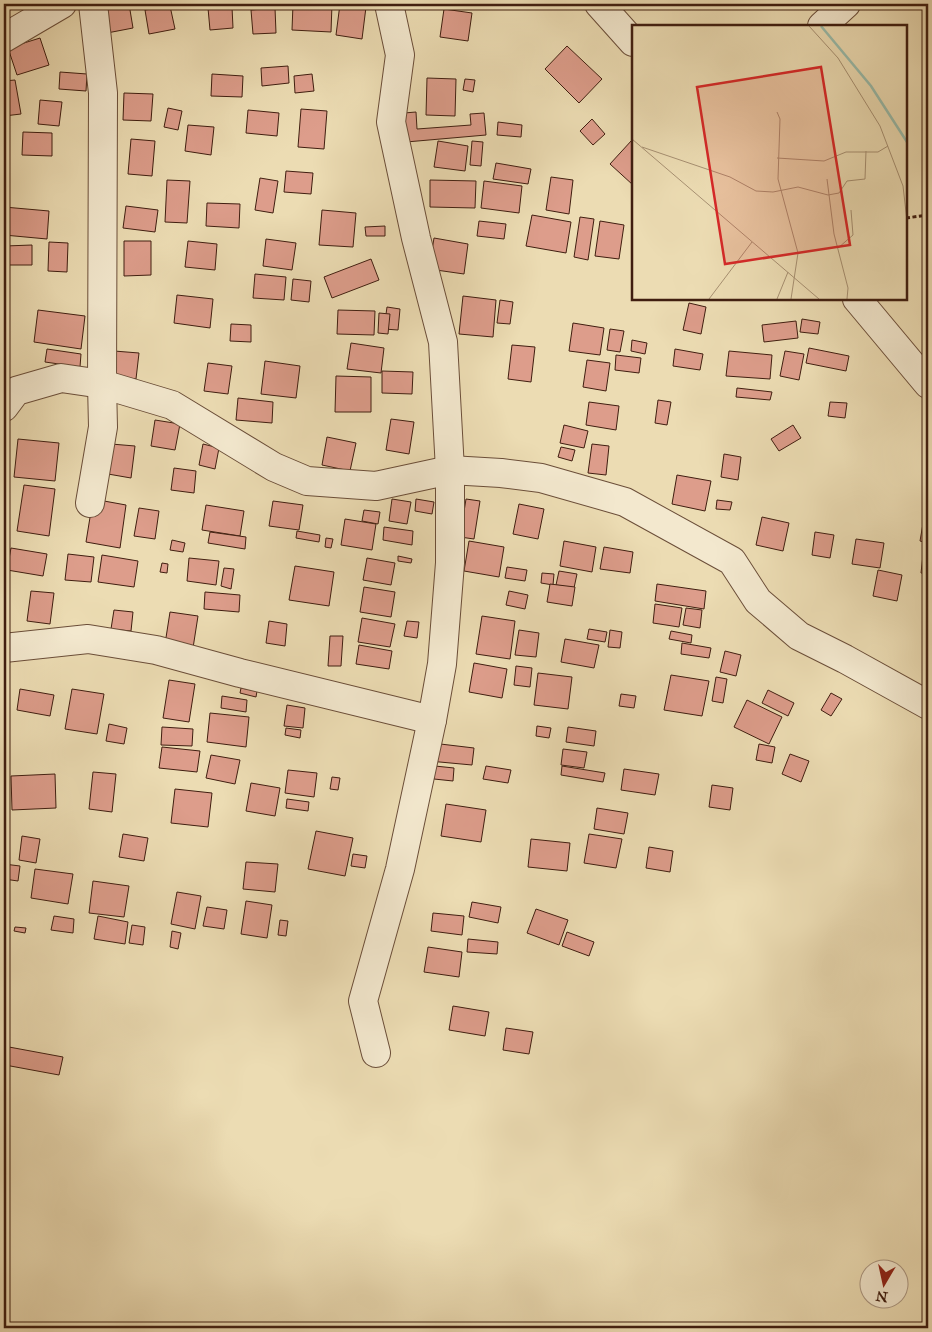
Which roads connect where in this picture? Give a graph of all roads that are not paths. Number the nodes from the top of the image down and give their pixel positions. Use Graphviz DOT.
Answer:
graph roads {
  1 [pos="62,4"];
  2 [pos="93,4"];
  3 [pos="389,4"];
  4 [pos="599,4"];
  5 [pos="846,4"];
  6 [pos="823,25"];
  7 [pos="4,38"];
  8 [pos="632,41"];
  9 [pos="858,300"];
  10 [pos="102,384"];
  11 [pos="928,384"];
  12 [pos="4,407"];
  13 [pos="450,470"];
  14 [pos="90,503"];
  15 [pos="4,648"];
  16 [pos="928,704"];
  17 [pos="432,720"];
  18 [pos="376,1053"];
  1 -- 7 [label="street"];
  2 -- 10 [label="street"];
  3 -- 13 [label="street"];
  4 -- 8 [label="street"];
  5 -- 6 [label="street"];
  9 -- 11 [label="street"];
  10 -- 12 [label="street"];
  10 -- 13 [label="street"];
  10 -- 14 [label="street"];
  13 -- 16 [label="street"];
  13 -- 17 [label="street"];
  15 -- 17 [label="street"];
  17 -- 18 [label="street"];
}
